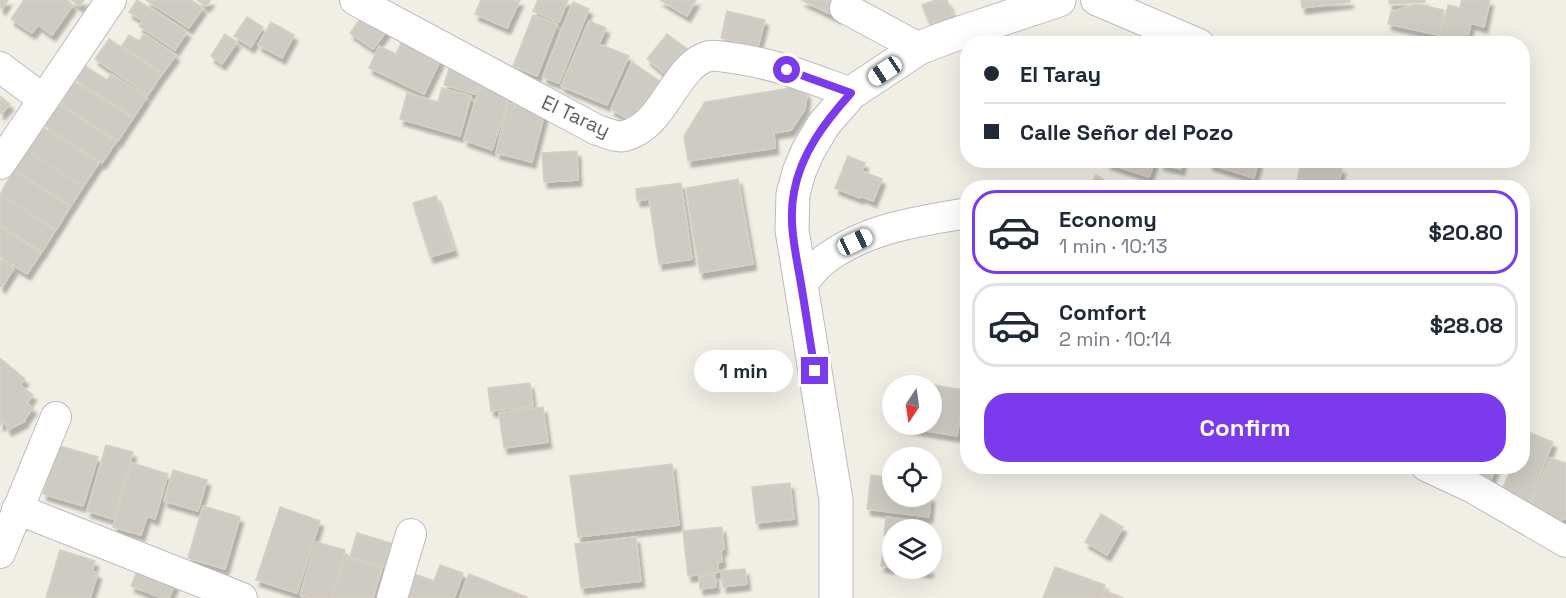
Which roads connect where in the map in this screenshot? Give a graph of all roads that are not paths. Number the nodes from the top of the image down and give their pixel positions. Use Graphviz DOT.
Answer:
graph roads {
  1 [pos="111,0"];
  2 [pos="356,0"];
  3 [pos="1059,0"];
  4 [pos="1096,0"];
  5 [pos="845,8"];
  6 [pos="1180,36"];
  7 [pos="919,48"];
  8 [pos="0,67"];
  9 [pos="851,93"];
  10 [pos="43,99"];
  11 [pos="0,164"];
  12 [pos="960,215"];
  13 [pos="801,285"];
  14 [pos="56,417"];
  15 [pos="1443,474"];
  16 [pos="17,509"];
  17 [pos="411,534"];
  18 [pos="1566,542"];
  19 [pos="0,553"];
  20 [pos="242,598"];
  21 [pos="392,598"];
  22 [pos="836,598"];
  1 -- 10 [label="street"];
  2 -- 9 [label="street, El Taray"];
  3 -- 7 [label="street"];
  4 -- 6 [label="street"];
  5 -- 7 [label="street"];
  7 -- 9 [label="street"];
  8 -- 10 [label="street"];
  9 -- 13 [label="street"];
  10 -- 11 [label="street"];
  12 -- 13 [label="street"];
  13 -- 22 [label="street"];
  14 -- 16 [label="street"];
  15 -- 18 [label="street"];
  16 -- 19 [label="street"];
  16 -- 20 [label="street"];
  17 -- 21 [label="street"];
}
